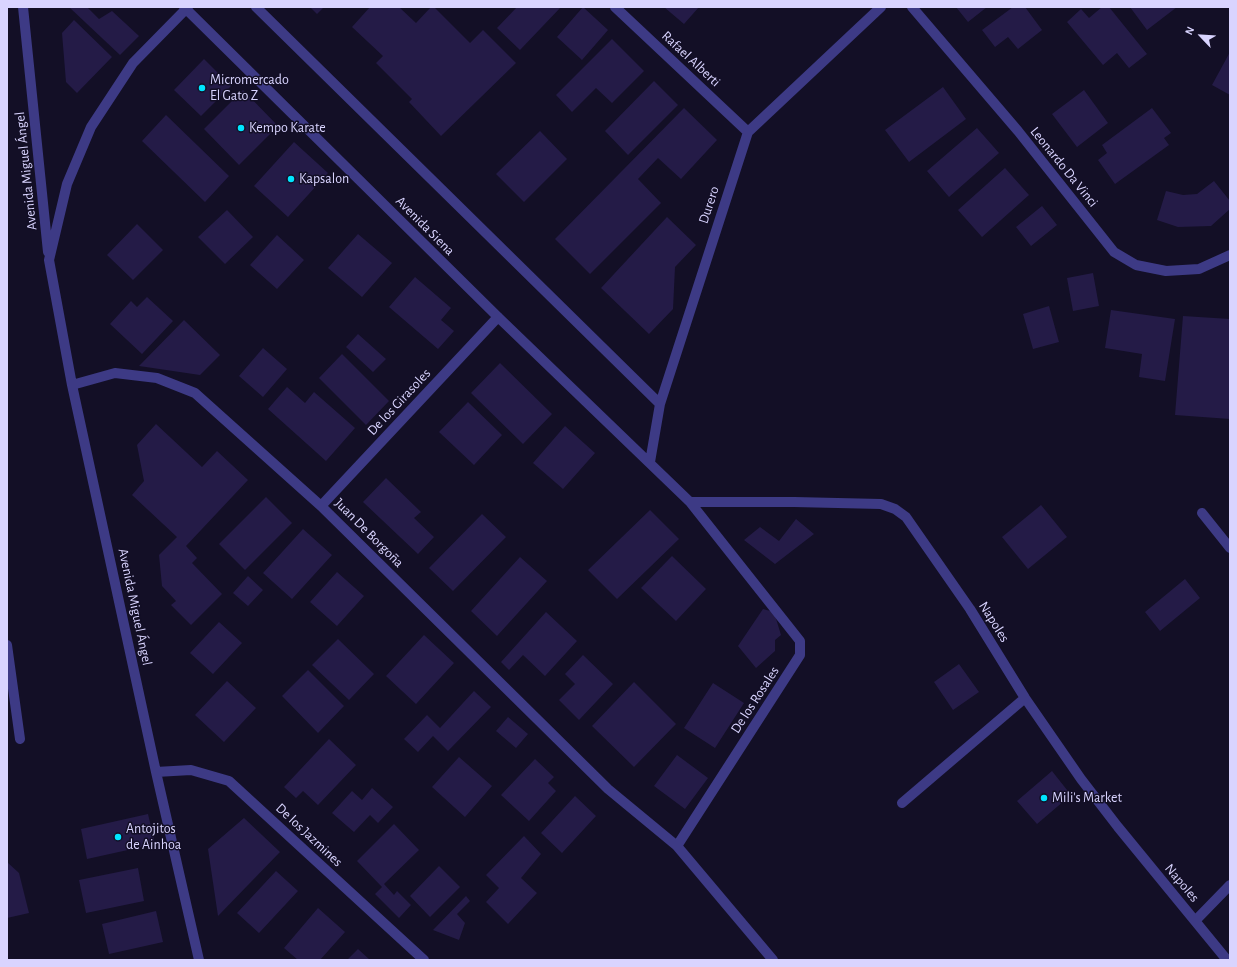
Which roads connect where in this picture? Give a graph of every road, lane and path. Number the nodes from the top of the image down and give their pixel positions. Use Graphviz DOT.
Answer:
graph roads {
  1 [pos="23,7"];
  2 [pos="256,7"];
  3 [pos="616,7"];
  4 [pos="881,7"];
  5 [pos="912,7"];
  6 [pos="186,8"];
  7 [pos="748,132"];
  8 [pos="1230,255"];
  9 [pos="49,260"];
  10 [pos="498,317"];
  11 [pos="72,385"];
  12 [pos="660,404"];
  13 [pos="650,462"];
  14 [pos="690,502"];
  15 [pos="321,506"];
  16 [pos="1202,512"];
  17 [pos="1230,548"];
  18 [pos="7,645"];
  19 [pos="1025,698"];
  20 [pos="20,739"];
  21 [pos="156,772"];
  22 [pos="902,803"];
  23 [pos="677,846"];
  24 [pos="1230,885"];
  25 [pos="1195,921"];
  26 [pos="199,960"];
  27 [pos="424,960"];
  28 [pos="773,960"];
  29 [pos="1227,960"];
  1 -- 9 [label="street, Avenida Miguel Ángel"];
  2 -- 12 [label="street"];
  3 -- 7 [label="street, Rafael Alberti"];
  4 -- 7 [label="street, Durero"];
  5 -- 8 [label="street, Leonardo Da Vinci"];
  6 -- 9 [label="street, Avenida Miguel Ángel"];
  6 -- 10 [label="street, Avenida Siena"];
  7 -- 12 [label="street, Durero"];
  9 -- 11 [label="street, Avenida Miguel Ángel"];
  10 -- 13 [label="street, Avenida Siena"];
  10 -- 15 [label="street, De los Girasoles"];
  11 -- 15 [label="street, Juan De Borgoña"];
  11 -- 21 [label="street, Avenida Miguel Ángel"];
  12 -- 13 [label="street, Durero"];
  13 -- 14 [label="street"];
  14 -- 19 [label="street, Napoles"];
  14 -- 23 [label="street, De los Rosales"];
  15 -- 23 [label="street, Juan De Borgoña"];
  16 -- 17 [label="street"];
  18 -- 20 [label="street"];
  19 -- 22 [label="street"];
  19 -- 25 [label="street, Napoles"];
  21 -- 26 [label="street, Avenida Miguel Ángel"];
  21 -- 27 [label="street, De los Jazmines"];
  23 -- 28 [label="street"];
  24 -- 25 [label="street"];
  25 -- 29 [label="street, Napoles"];
}
